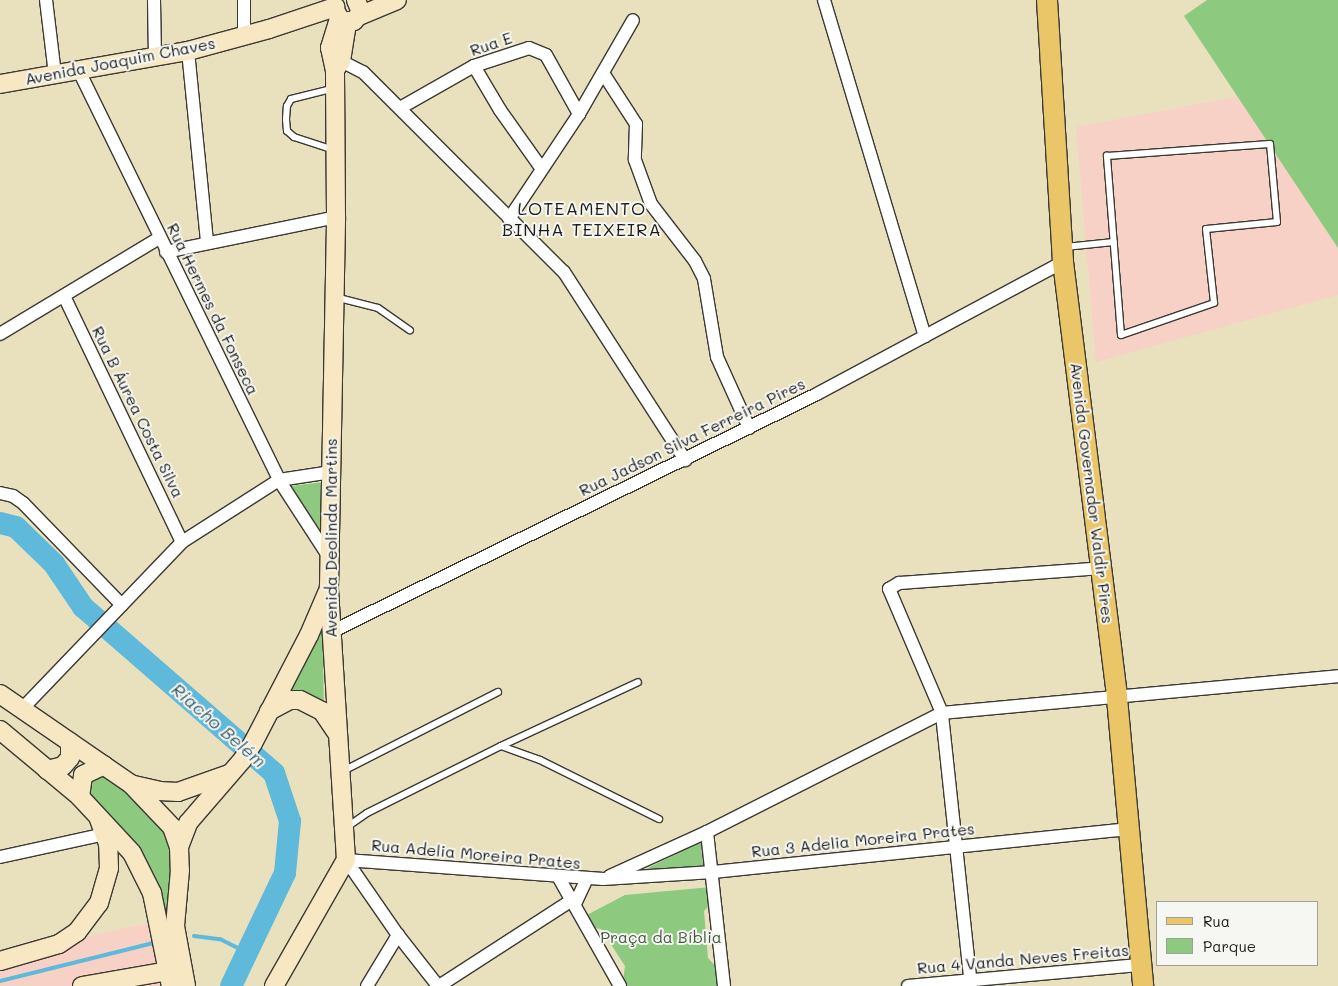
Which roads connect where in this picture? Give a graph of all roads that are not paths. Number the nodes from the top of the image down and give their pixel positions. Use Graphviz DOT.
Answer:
graph roads {
  1 [pos="46,0"];
  2 [pos="154,0"];
  3 [pos="244,0"];
  4 [pos="397,0"];
  5 [pos="824,0"];
  6 [pos="1047,0"];
  7 [pos="348,9"];
  8 [pos="632,20"];
  9 [pos="244,36"];
  10 [pos="188,51"];
  11 [pos="155,58"];
  12 [pos="474,66"];
  13 [pos="78,69"];
  14 [pos="603,72"];
  15 [pos="337,73"];
  16 [pos="55,74"];
  17 [pos="0,84"];
  18 [pos="400,108"];
  19 [pos="579,114"];
  20 [pos="334,150"];
  21 [pos="542,169"];
  22 [pos="336,217"];
  23 [pos="509,219"];
  24 [pos="159,238"];
  25 [pos="207,242"];
  26 [pos="1114,242"];
  27 [pos="166,252"];
  28 [pos="1063,255"];
  29 [pos="64,296"];
  30 [pos="334,297"];
  31 [pos="410,330"];
  32 [pos="0,334"];
  33 [pos="925,336"];
  34 [pos="749,428"];
  35 [pos="685,460"];
  36 [pos="331,472"];
  37 [pos="279,480"];
  38 [pos="0,493"];
  39 [pos="182,542"];
  40 [pos="329,557"];
  41 [pos="1102,568"];
  42 [pos="329,587"];
  43 [pos="122,605"];
  44 [pos="331,632"];
  45 [pos="1338,676"];
  46 [pos="638,682"];
  47 [pos="498,692"];
  48 [pos="0,694"];
  49 [pos="1117,698"];
  50 [pos="22,709"];
  51 [pos="269,711"];
  52 [pos="942,713"];
  53 [pos="1,731"];
  54 [pos="338,735"];
  55 [pos="70,742"];
  56 [pos="501,746"];
  57 [pos="104,765"];
  58 [pos="47,770"];
  59 [pos="342,772"];
  60 [pos="232,773"];
  61 [pos="131,784"];
  62 [pos="80,798"];
  63 [pos="96,813"];
  64 [pos="659,819"];
  65 [pos="346,828"];
  66 [pos="1127,829"];
  67 [pos="707,832"];
  68 [pos="105,834"];
  69 [pos="958,846"];
  70 [pos="179,847"];
  71 [pos="0,857"];
  72 [pos="346,860"];
  73 [pos="713,872"];
  74 [pos="560,878"];
  75 [pos="603,879"];
  76 [pos="586,880"];
  77 [pos="574,902"];
  78 [pos="168,928"];
  79 [pos="398,935"];
  80 [pos="0,961"];
  81 [pos="1142,965"];
  82 [pos="173,976"];
  83 [pos="148,980"];
  84 [pos="970,982"];
  85 [pos="82,986"];
  86 [pos="274,986"];
  87 [pos="367,986"];
  88 [pos="439,986"];
  89 [pos="620,986"];
  90 [pos="724,986"];
  91 [pos="908,986"];
  92 [pos="1143,986"];
  1 -- 16 [label="street"];
  2 -- 11 [label="street"];
  3 -- 9 [label="street"];
  4 -- 7 [label="main road, Avenida Joaquim Chaves"];
  5 -- 33 [label="street"];
  6 -- 28 [label="main road, Avenida Governador Waldir Pires"];
  7 -- 9 [label="main road, Avenida Joaquim Chaves"];
  7 -- 15 [label="main road, Avenida Deolinda Martins"];
  8 -- 14 [label="street"];
  9 -- 10 [label="main road, Avenida Joaquim Chaves"];
  10 -- 11 [label="main road, Avenida Joaquim Chaves"];
  10 -- 25 [label="street"];
  11 -- 13 [label="main road, Avenida Joaquim Chaves"];
  12 -- 18 [label="street, Rua E"];
  12 -- 19 [label="street, Rua E"];
  12 -- 21 [label="street"];
  13 -- 16 [label="main road, Avenida Joaquim Chaves"];
  13 -- 24 [label="street, Rua Hermes da Fonseca"];
  14 -- 19 [label="street"];
  14 -- 34 [label="street"];
  15 -- 18 [label="street"];
  15 -- 20 [label="main road, Avenida Deolinda Martins"];
  15 -- 20 [label="lane"];
  16 -- 17 [label="main road, Avenida Joaquim Chaves"];
  18 -- 23 [label="street"];
  19 -- 21 [label="street"];
  20 -- 22 [label="main road, Avenida Deolinda Martins"];
  21 -- 23 [label="street"];
  22 -- 25 [label="street"];
  22 -- 30 [label="main road, Avenida Deolinda Martins"];
  23 -- 35 [label="street"];
  24 -- 27 [label="street, Rua Hermes da Fonseca"];
  24 -- 29 [label="street"];
  25 -- 27 [label="street"];
  26 -- 26 [label="lane"];
  26 -- 28 [label="lane"];
  27 -- 37 [label="street, Rua Hermes da Fonseca"];
  28 -- 33 [label="street, Rua Jadson Silva Ferreira Pires"];
  28 -- 41 [label="main road, Avenida Governador Waldir Pires"];
  29 -- 32 [label="street"];
  29 -- 39 [label="street, Rua B Áurea Costa Silva"];
  30 -- 31 [label="lane"];
  30 -- 36 [label="main road, Avenida Deolinda Martins"];
  33 -- 34 [label="street, Rua Jadson Silva Ferreira Pires"];
  34 -- 35 [label="street, Rua Jadson Silva Ferreira Pires"];
  35 -- 44 [label="street, Rua Jadson Silva Ferreira Pires"];
  36 -- 37 [label="street"];
  36 -- 40 [label="main road, Avenida Deolinda Martins"];
  37 -- 39 [label="street"];
  37 -- 40 [label="street, Rua Hermes da Fonseca"];
  38 -- 43 [label="street"];
  39 -- 43 [label="street"];
  40 -- 42 [label="main road, Avenida Deolinda Martins"];
  41 -- 49 [label="main road, Avenida Governador Waldir Pires"];
  41 -- 52 [label="street"];
  42 -- 44 [label="main road, Avenida Deolinda Martins"];
  42 -- 51 [label="main road"];
  43 -- 50 [label="street"];
  44 -- 54 [label="main road, Avenida Deolinda Martins"];
  45 -- 49 [label="street"];
  46 -- 56 [label="lane"];
  47 -- 59 [label="lane"];
  48 -- 50 [label="main road"];
  49 -- 52 [label="street"];
  49 -- 66 [label="main road, Avenida Governador Waldir Pires"];
  50 -- 55 [label="main road"];
  51 -- 54 [label="main road"];
  51 -- 60 [label="main road"];
  52 -- 67 [label="street"];
  52 -- 69 [label="street"];
  53 -- 58 [label="main road"];
  54 -- 59 [label="main road, Avenida Deolinda Martins"];
  55 -- 57 [label="main road"];
  55 -- 58 [label="main road"];
  56 -- 64 [label="lane"];
  56 -- 65 [label="lane"];
  57 -- 61 [label="main road"];
  57 -- 62 [label="main road"];
  58 -- 62 [label="main road"];
  59 -- 65 [label="main road, Avenida Deolinda Martins"];
  60 -- 61 [label="main road"];
  60 -- 70 [label="main road"];
  61 -- 70 [label="main road"];
  62 -- 63 [label="main road"];
  63 -- 68 [label="main road"];
  63 -- 78 [label="main road"];
  65 -- 72 [label="main road, Avenida Deolinda Martins"];
  66 -- 69 [label="street, Rua 3 Adelia Moreira Prates"];
  66 -- 81 [label="main road, Avenida Governador Waldir Pires"];
  67 -- 73 [label="street"];
  67 -- 75 [label="street"];
  68 -- 71 [label="street"];
  68 -- 80 [label="main road"];
  69 -- 73 [label="street, Rua 3 Adelia Moreira Prates"];
  69 -- 84 [label="street"];
  70 -- 78 [label="main road"];
  72 -- 74 [label="street, Rua Adelia Moreira Prates"];
  72 -- 79 [label="street"];
  72 -- 86 [label="main road, Avenida Deolinda Martins"];
  73 -- 75 [label="street, Rua 3 Adelia Moreira Prates"];
  73 -- 90 [label="street"];
  74 -- 76 [label="street, Rua Adelia Moreira Prates"];
  74 -- 77 [label="street"];
  75 -- 76 [label="street, Rua Adelia Moreira Prates"];
  76 -- 77 [label="street"];
  77 -- 88 [label="street"];
  77 -- 89 [label="street"];
  78 -- 82 [label="main road"];
  79 -- 87 [label="street"];
  79 -- 88 [label="street"];
  81 -- 84 [label="street, Rua 4 Vanda Neves Freitas"];
  81 -- 92 [label="main road, Avenida Governador Waldir Pires"];
  82 -- 83 [label="main road"];
  83 -- 85 [label="main road"];
  84 -- 91 [label="street, Rua 4 Vanda Neves Freitas"];
}
